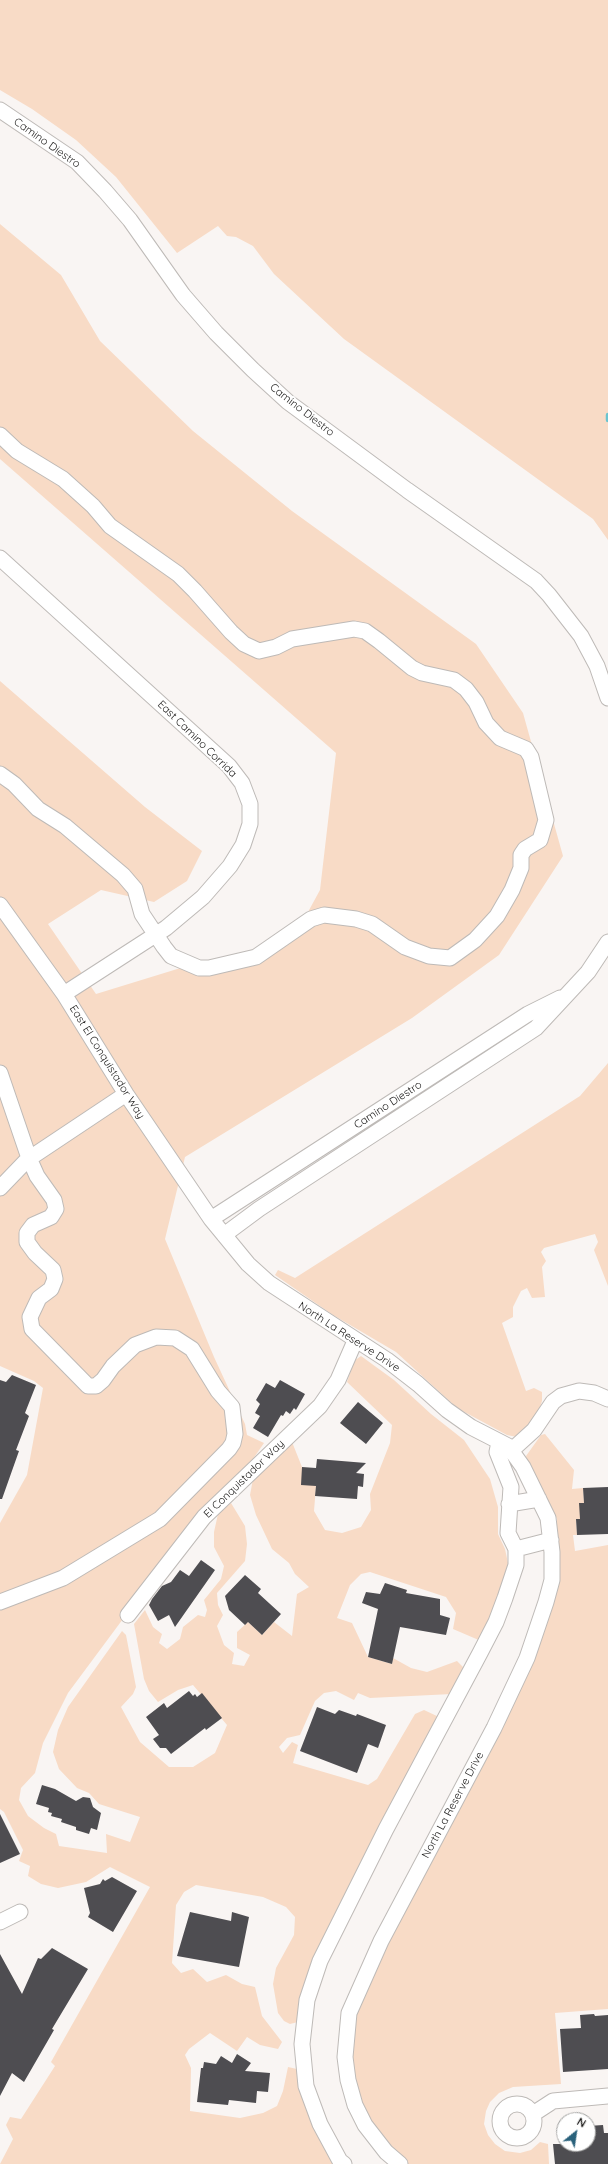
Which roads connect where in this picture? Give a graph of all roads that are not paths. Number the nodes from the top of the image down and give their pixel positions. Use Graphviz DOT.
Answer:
graph roads {
  1 [pos="0,110"];
  2 [pos="0,436"];
  3 [pos="0,558"];
  4 [pos="608,698"];
  5 [pos="0,774"];
  6 [pos="0,905"];
  7 [pos="155,935"];
  8 [pos="608,942"];
  9 [pos="64,994"];
  10 [pos="567,994"];
  11 [pos="0,1073"];
  12 [pos="126,1094"];
  13 [pos="29,1158"];
  14 [pos="0,1188"];
  15 [pos="211,1219"];
  16 [pos="224,1235"];
  17 [pos="355,1341"];
  18 [pos="608,1399"];
  19 [pos="499,1442"];
  20 [pos="512,1450"];
  21 [pos="539,1499"];
  22 [pos="509,1504"];
  23 [pos="551,1540"];
  24 [pos="516,1549"];
  25 [pos="0,1602"];
  26 [pos="128,1615"];
  27 [pos="20,1912"];
  28 [pos="0,1922"];
  29 [pos="608,2096"];
  30 [pos="533,2114"];
  31 [pos="344,2164"];
  32 [pos="400,2164"];
  1 -- 4 [label="street, Camino Diestro"];
  2 -- 7 [label="street"];
  3 -- 7 [label="street, East Camino Corrida"];
  5 -- 7 [label="street"];
  6 -- 9 [label="street, East El Conquistador Way"];
  7 -- 9 [label="street, East Camino Corrida"];
  8 -- 10 [label="street, Camino Diestro"];
  9 -- 12 [label="street, East El Conquistador Way"];
  10 -- 15 [label="street, Camino Diestro"];
  10 -- 16 [label="street, Camino Diestro"];
  11 -- 13 [label="street"];
  12 -- 13 [label="street"];
  12 -- 15 [label="street, East El Conquistador Way"];
  13 -- 14 [label="street"];
  13 -- 25 [label="street"];
  15 -- 16 [label="street, North La Reserve Drive"];
  16 -- 17 [label="street, North La Reserve Drive"];
  17 -- 19 [label="street, North La Reserve Drive"];
  17 -- 26 [label="street, El Conquistador Way"];
  18 -- 20 [label="street"];
  19 -- 20 [label="street, North La Reserve Drive"];
  19 -- 22 [label="street"];
  20 -- 21 [label="street, North La Reserve Drive"];
  21 -- 22 [label="street"];
  21 -- 23 [label="street, North La Reserve Drive"];
  22 -- 24 [label="street"];
  23 -- 24 [label="street"];
  23 -- 32 [label="street, North La Reserve Drive"];
  24 -- 31 [label="street"];
  27 -- 28 [label="street"];
  29 -- 30 [label="street"];
}
